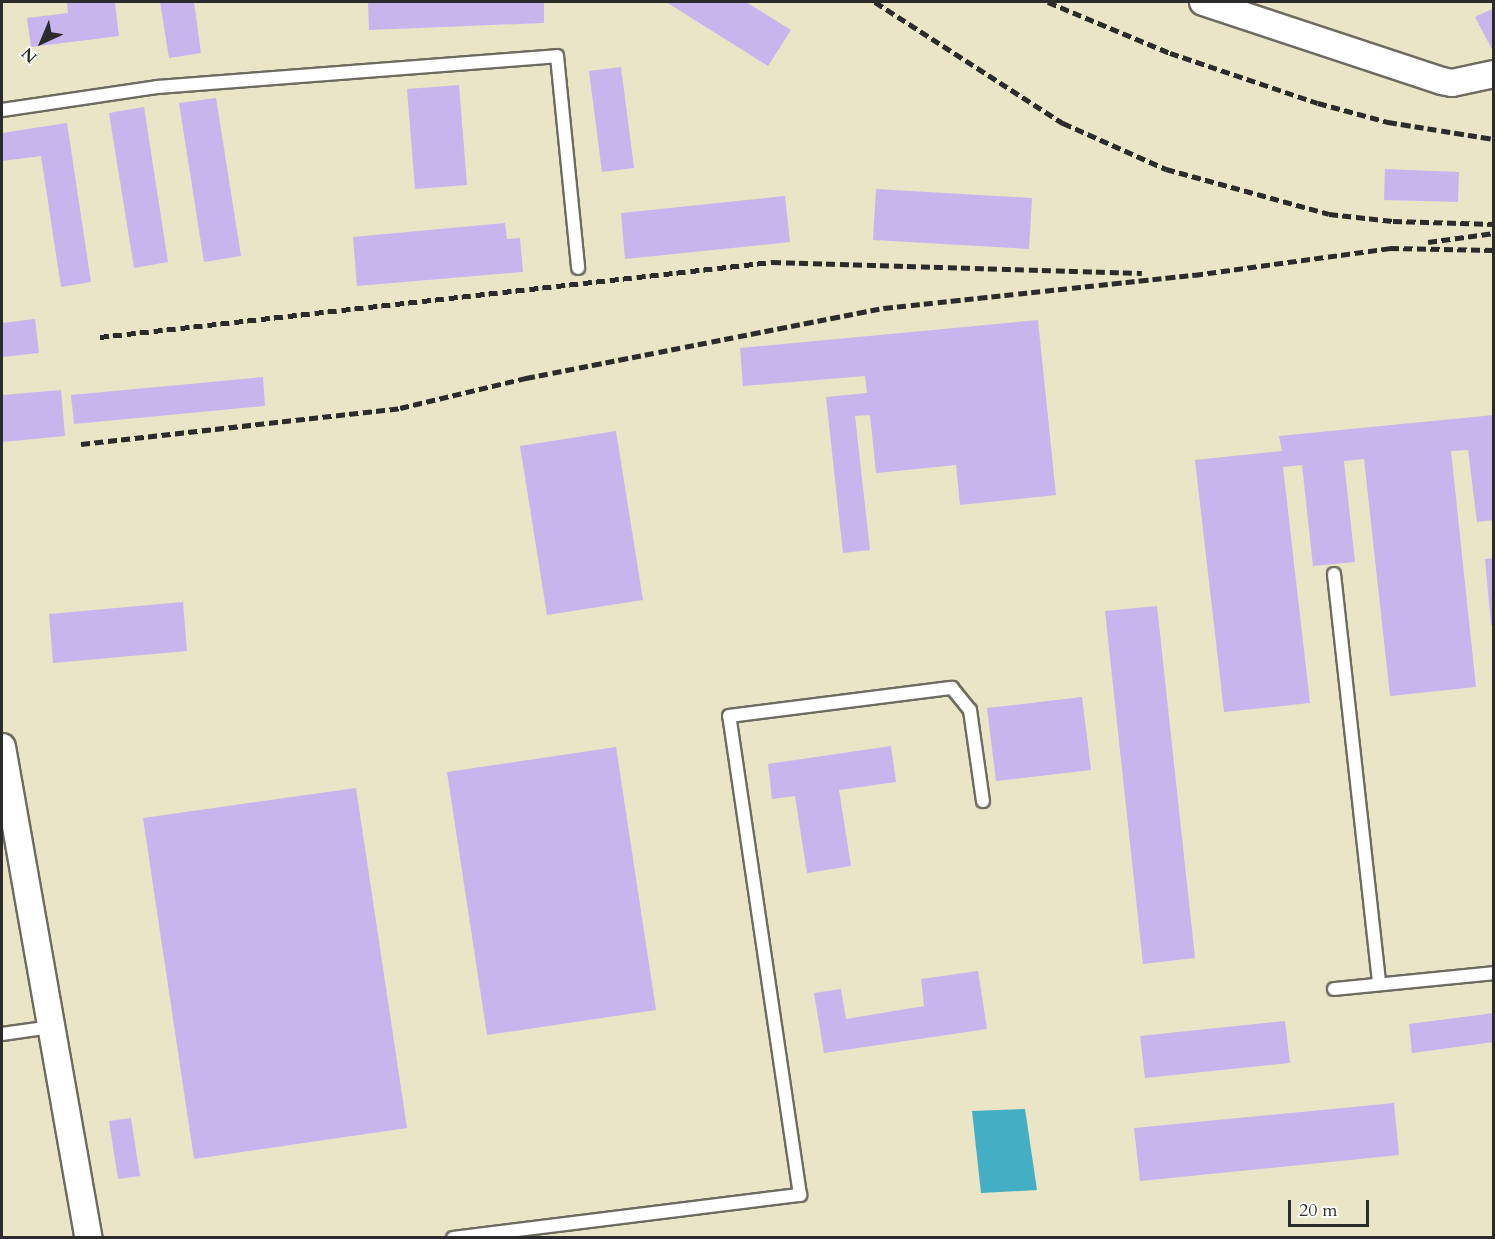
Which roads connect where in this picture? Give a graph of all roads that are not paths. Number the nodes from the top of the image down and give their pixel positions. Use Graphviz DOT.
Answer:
graph roads {
  1 [pos="1203,2"];
  2 [pos="1494,74"];
  3 [pos="2,110"];
  4 [pos="578,268"];
  5 [pos="1334,574"];
  6 [pos="2,747"];
  7 [pos="983,801"];
  8 [pos="1494,973"];
  9 [pos="1379,984"];
  10 [pos="1334,989"];
  11 [pos="51,1027"];
  12 [pos="2,1034"];
  13 [pos="89,1238"];
  14 [pos="453,1238"];
  1 -- 2 [label="street"];
  3 -- 4 [label="lane"];
  5 -- 9 [label="lane"];
  6 -- 11 [label="street"];
  7 -- 14 [label="lane"];
  8 -- 9 [label="lane"];
  9 -- 10 [label="lane"];
  11 -- 12 [label="lane"];
  11 -- 13 [label="street"];
}
